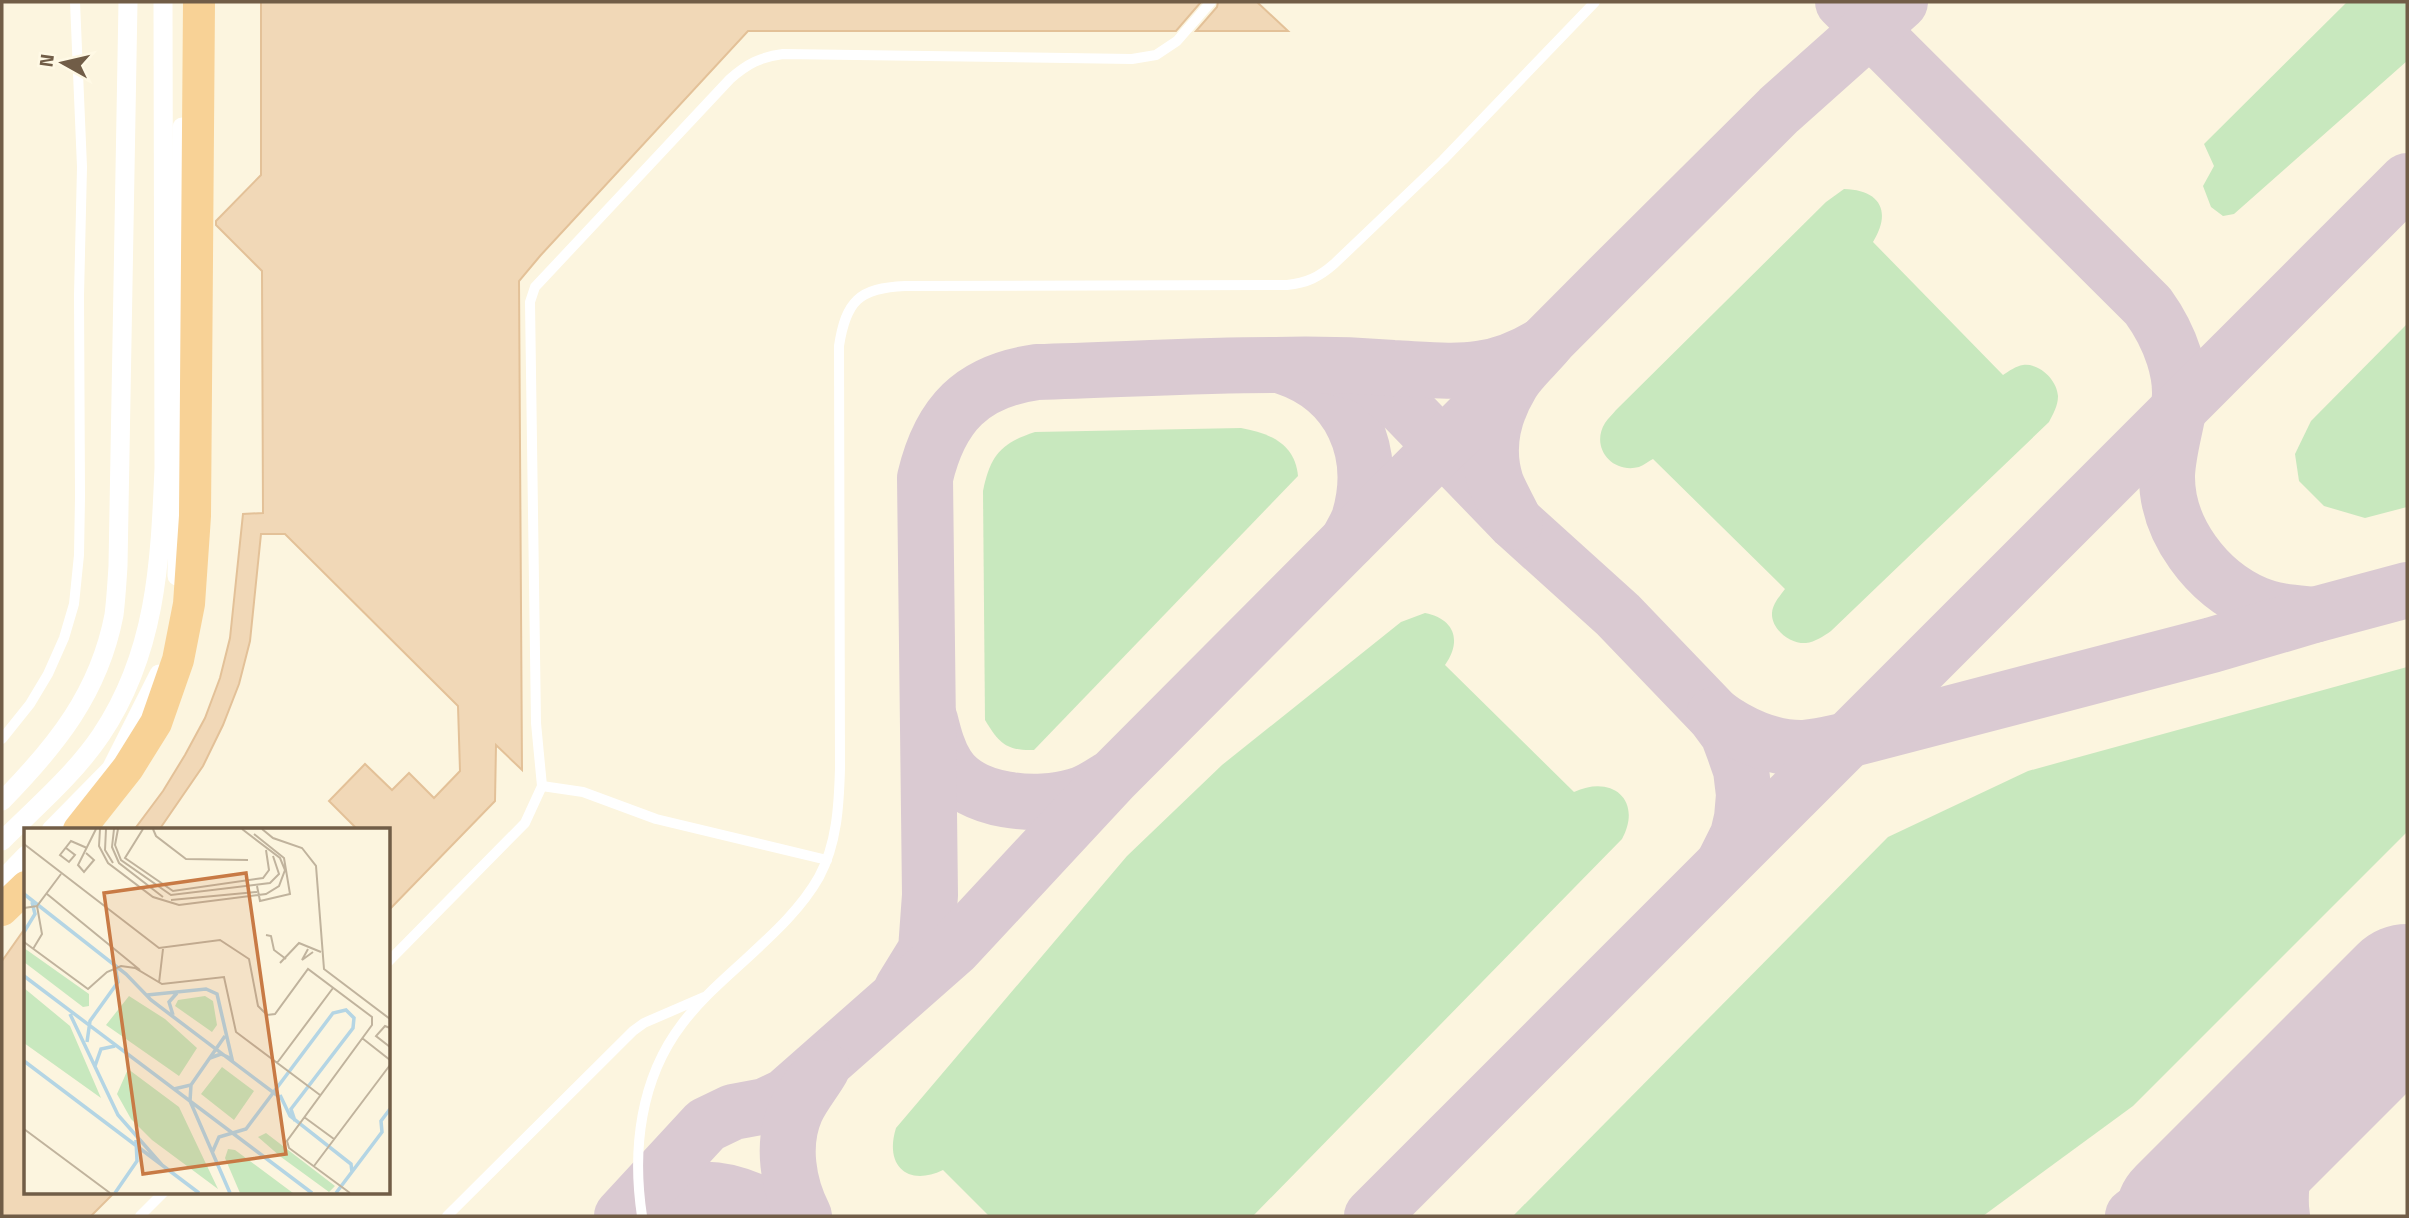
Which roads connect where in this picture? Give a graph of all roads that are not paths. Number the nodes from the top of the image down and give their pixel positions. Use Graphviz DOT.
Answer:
graph roads {
  1 [pos="75,2"];
  2 [pos="128,2"];
  3 [pos="163,2"];
  4 [pos="184,2"];
  5 [pos="199,2"];
  6 [pos="1211,2"];
  7 [pos="1595,2"];
  8 [pos="2,739"];
  9 [pos="542,786"];
  10 [pos="2,801"];
  11 [pos="53,828"];
  12 [pos="81,828"];
  13 [pos="2,841"];
  14 [pos="24,857"];
  15 [pos="827,860"];
  16 [pos="2,880"];
  17 [pos="24,889"];
  18 [pos="2,910"];
  19 [pos="390,960"];
  20 [pos="707,995"];
  21 [pos="162,1194"];
  22 [pos="140,1216"];
  23 [pos="447,1216"];
  24 [pos="642,1216"];
  1 -- 8 [label="lane"];
  2 -- 10 [label="street"];
  3 -- 13 [label="street"];
  4 -- 11 [label="street"];
  5 -- 12 [label="highway"];
  6 -- 9 [label="lane"];
  7 -- 15 [label="lane"];
  9 -- 15 [label="lane"];
  9 -- 19 [label="lane"];
  14 -- 16 [label="street"];
  15 -- 20 [label="lane"];
  17 -- 18 [label="highway"];
  20 -- 23 [label="lane"];
  20 -- 24 [label="lane"];
  21 -- 22 [label="lane"];
}
